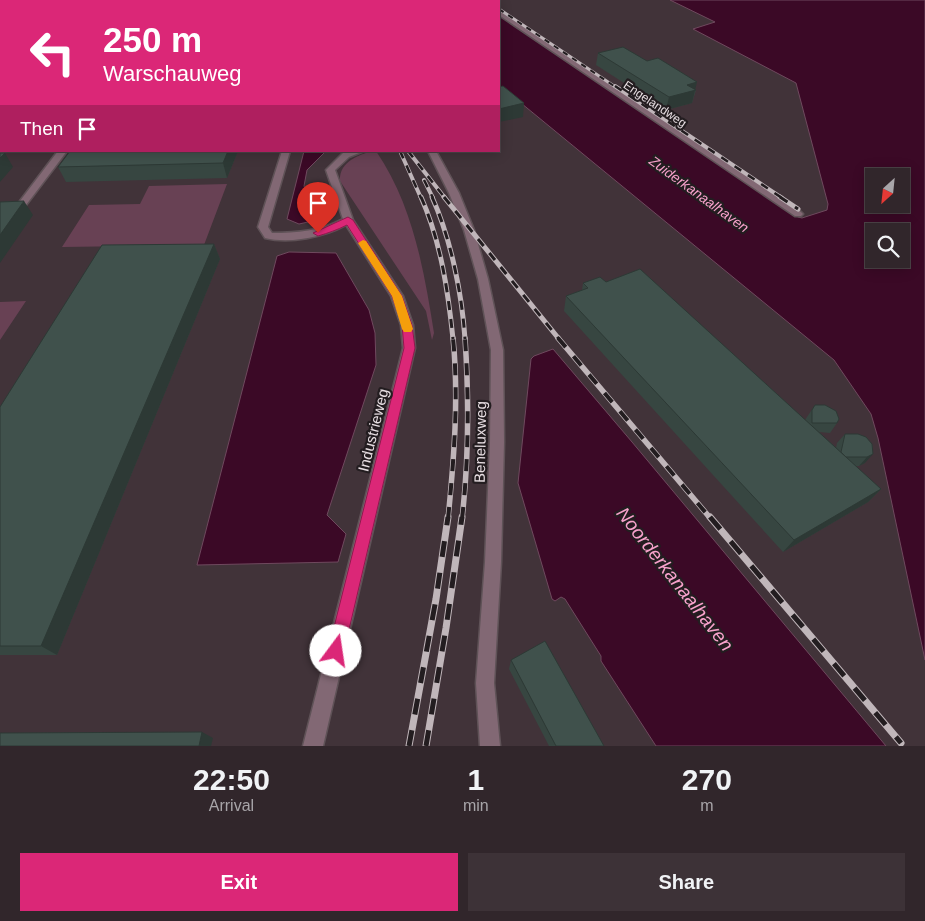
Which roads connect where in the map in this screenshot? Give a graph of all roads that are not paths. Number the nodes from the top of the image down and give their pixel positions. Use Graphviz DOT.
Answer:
graph roads {
  1 [pos="500,13"];
  2 [pos="62,152"];
  3 [pos="286,152"];
  4 [pos="356,152"];
  5 [pos="433,152"];
  6 [pos="23,203"];
  7 [pos="798,214"];
  8 [pos="348,220"];
  9 [pos="313,746"];
  10 [pos="490,746"];
  1 -- 7 [label="street, Engelandweg"];
  2 -- 6 [label="street"];
  3 -- 8 [label="street"];
  4 -- 8 [label="street, Industrieweg"];
  5 -- 10 [label="street, Beneluxweg"];
  8 -- 9 [label="street, Industrieweg"];
}
